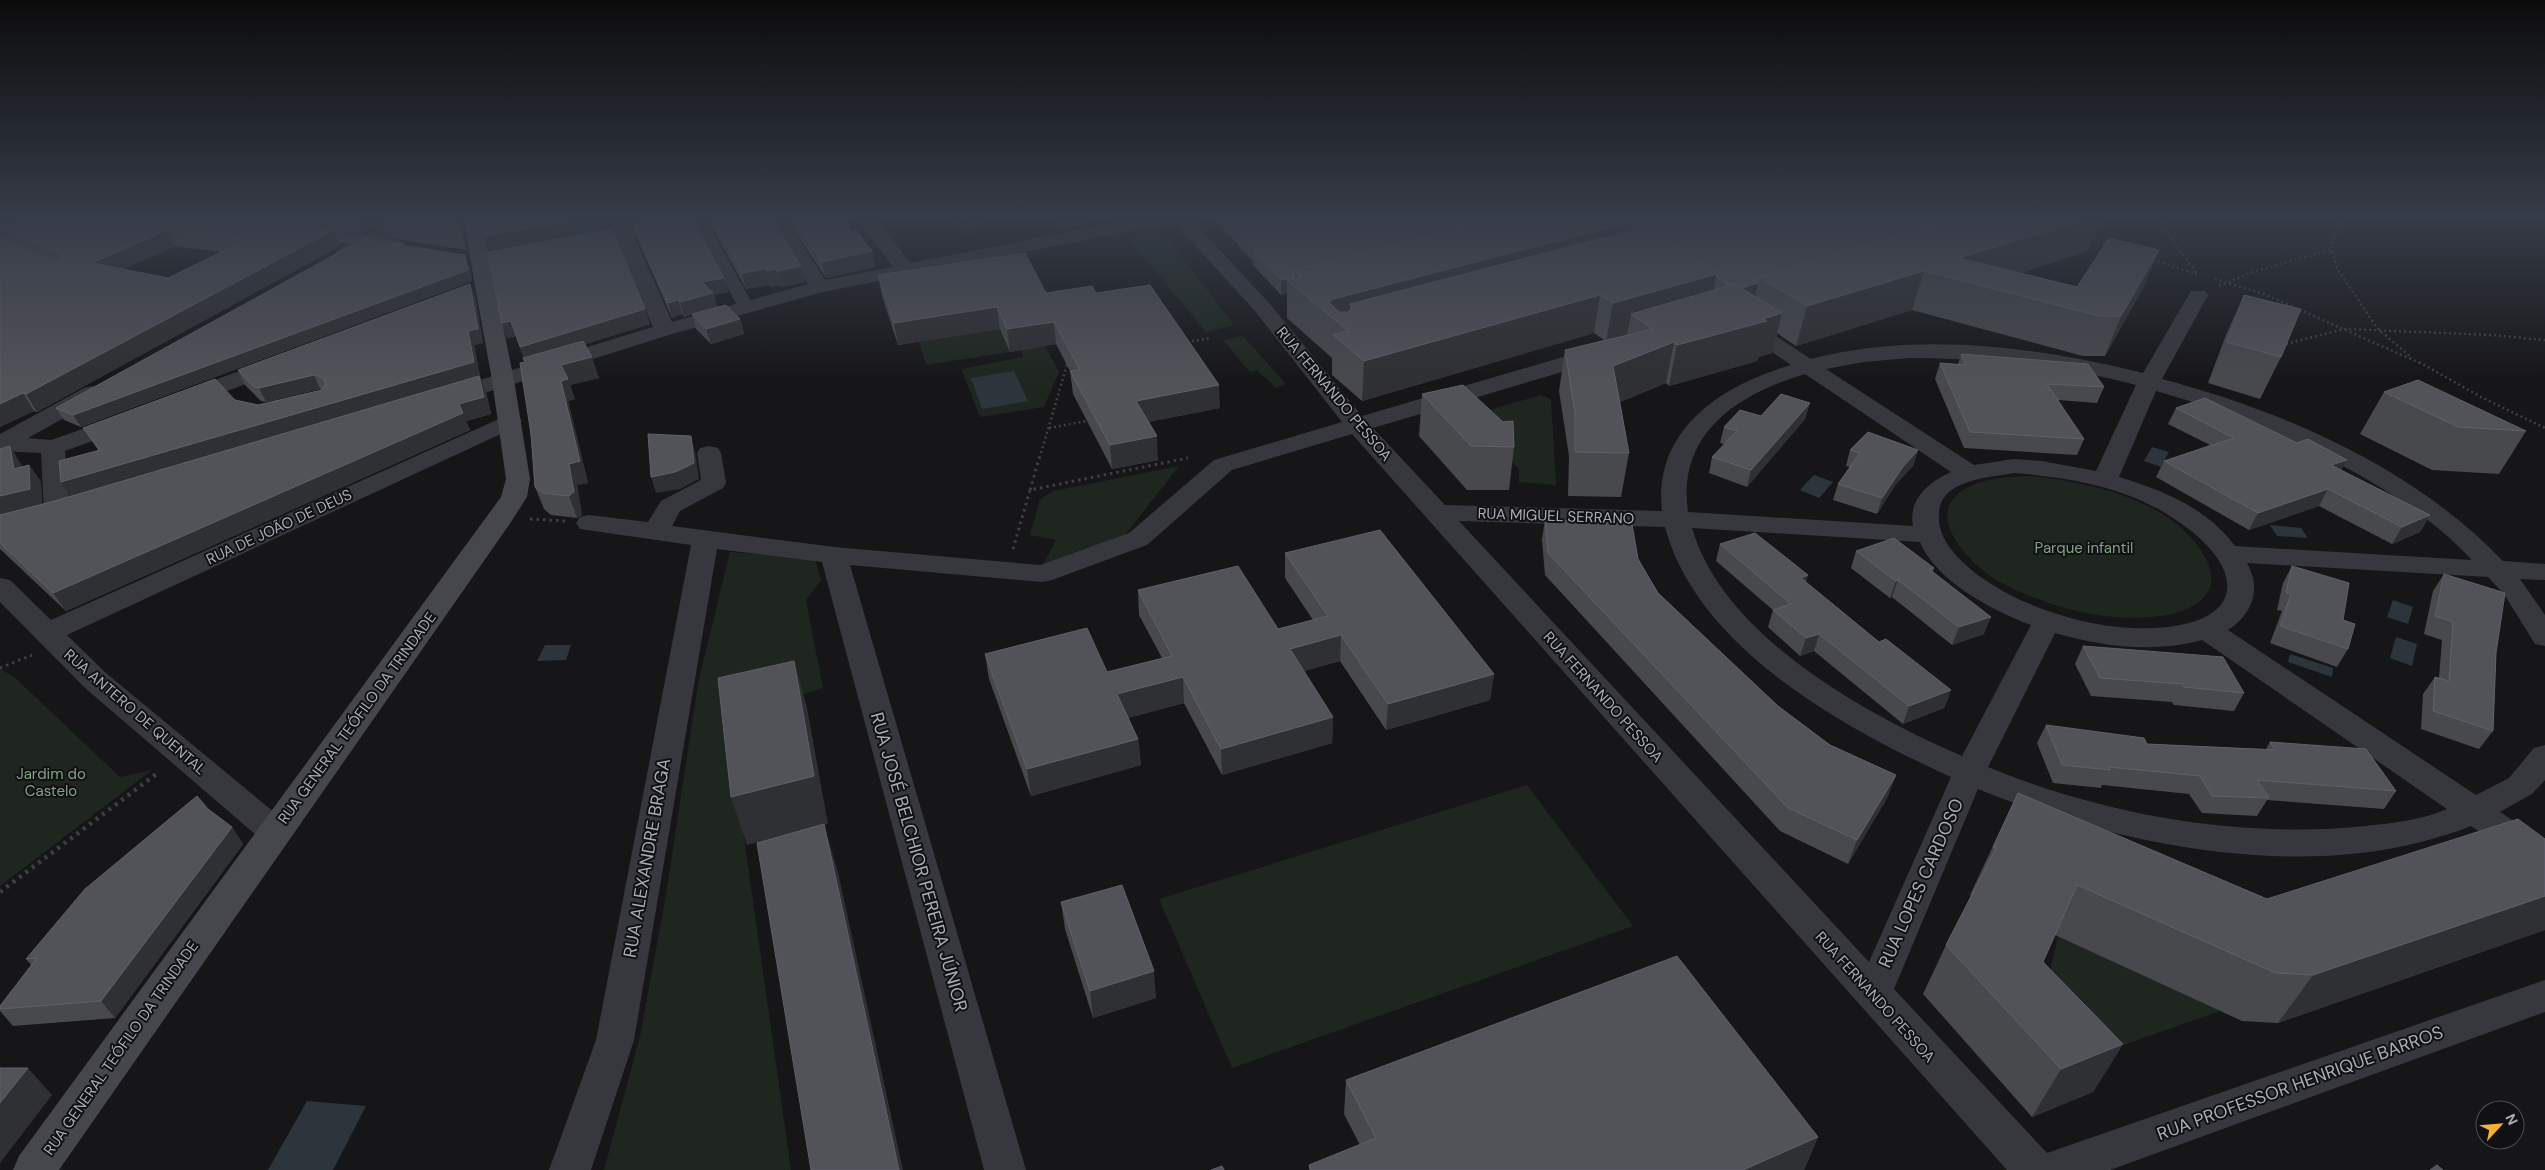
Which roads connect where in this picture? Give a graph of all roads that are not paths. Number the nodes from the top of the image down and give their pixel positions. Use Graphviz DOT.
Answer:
graph roads {
  1 [pos="474,273"];
  2 [pos="640,273"];
  3 [pos="729,273"];
  4 [pos="810,273"];
  5 [pos="894,273"];
  6 [pos="1238,273"];
  7 [pos="2200,282"];
  8 [pos="820,288"];
  9 [pos="746,307"];
  10 [pos="1753,307"];
  11 [pos="665,330"];
  12 [pos="1618,347"];
  13 [pos="302,355"];
  14 [pos="1807,365"];
  15 [pos="503,380"];
  16 [pos="2149,382"];
  17 [pos="228,383"];
  18 [pos="106,386"];
  19 [pos="246,402"];
  20 [pos="428,403"];
  21 [pos="510,421"];
  22 [pos="1357,425"];
  23 [pos="0,444"];
  24 [pos="53,447"];
  25 [pos="709,453"];
  26 [pos="1968,472"];
  27 [pos="2105,479"];
  28 [pos="57,512"];
  29 [pos="1438,513"];
  30 [pos="1675,520"];
  31 [pos="589,523"];
  32 [pos="656,531"];
  33 [pos="1928,535"];
  34 [pos="705,540"];
  35 [pos="2229,554"];
  36 [pos="834,555"];
  37 [pos="2498,569"];
  38 [pos="2545,572"];
  39 [pos="0,586"];
  40 [pos="2047,621"];
  41 [pos="2206,629"];
  42 [pos="2545,637"];
  43 [pos="52,638"];
  44 [pos="2545,756"];
  45 [pos="1969,772"];
  46 [pos="2476,813"];
  47 [pos="275,832"];
  48 [pos="2545,859"];
  49 [pos="1872,995"];
  50 [pos="2545,996"];
  51 [pos="34,1170"];
  52 [pos="570,1170"];
  53 [pos="1005,1170"];
  54 [pos="2034,1170"];
  55 [pos="2055,1170"];
  1 -- 15 [label="main road, RUA GENERAL TEÓFILO DA TRINDADE"];
  2 -- 11 [label="street"];
  3 -- 9 [label="street"];
  4 -- 8 [label="street"];
  5 -- 8 [label="street"];
  6 -- 22 [label="street, RUA FERNANDO PESSOA"];
  7 -- 16 [label="street"];
  8 -- 9 [label="street"];
  9 -- 11 [label="street"];
  10 -- 14 [label="street"];
  11 -- 15 [label="street"];
  12 -- 22 [label="street"];
  13 -- 17 [label="street"];
  14 -- 16 [label="street"];
  14 -- 26 [label="street"];
  14 -- 30 [label="street"];
  15 -- 20 [label="street"];
  15 -- 21 [label="main road, RUA GENERAL TEÓFILO DA TRINDADE"];
  16 -- 27 [label="street"];
  16 -- 37 [label="street"];
  17 -- 19 [label="street"];
  17 -- 24 [label="street"];
  18 -- 23 [label="street"];
  21 -- 43 [label="street, RUA DE JOÃO DE DEUS"];
  21 -- 47 [label="main road, RUA GENERAL TEÓFILO DA TRINDADE"];
  22 -- 29 [label="street, RUA FERNANDO PESSOA"];
  22 -- 36 [label="street"];
  23 -- 24 [label="street"];
  24 -- 28 [label="street"];
  25 -- 32 [label="street"];
  26 -- 27 [label="street"];
  26 -- 33 [label="street"];
  27 -- 35 [label="street"];
  29 -- 30 [label="street, RUA MIGUEL SERRANO"];
  29 -- 49 [label="street, RUA FERNANDO PESSOA"];
  30 -- 33 [label="street, RUA MIGUEL SERRANO"];
  30 -- 45 [label="street"];
  31 -- 32 [label="street"];
  32 -- 34 [label="street"];
  33 -- 40 [label="street"];
  34 -- 36 [label="street"];
  34 -- 52 [label="street, RUA ALEXANDRE BRAGA"];
  35 -- 37 [label="street"];
  35 -- 41 [label="street"];
  36 -- 53 [label="street, RUA JOSÉ BELCHIOR PEREIRA JÚNIOR"];
  37 -- 38 [label="street"];
  37 -- 42 [label="street"];
  39 -- 43 [label="street, RUA ANTERO DE QUENTAL"];
  40 -- 41 [label="street"];
  40 -- 45 [label="street, RUA LOPES CARDOSO"];
  41 -- 46 [label="street"];
  43 -- 47 [label="street, RUA ANTERO DE QUENTAL"];
  44 -- 46 [label="street"];
  45 -- 46 [label="street"];
  45 -- 49 [label="street, RUA LOPES CARDOSO"];
  46 -- 48 [label="street"];
  47 -- 51 [label="main road, RUA GENERAL TEÓFILO DA TRINDADE"];
  49 -- 54 [label="street, RUA FERNANDO PESSOA"];
  50 -- 55 [label="street, RUA PROFESSOR HENRIQUE BARROS"];
}
